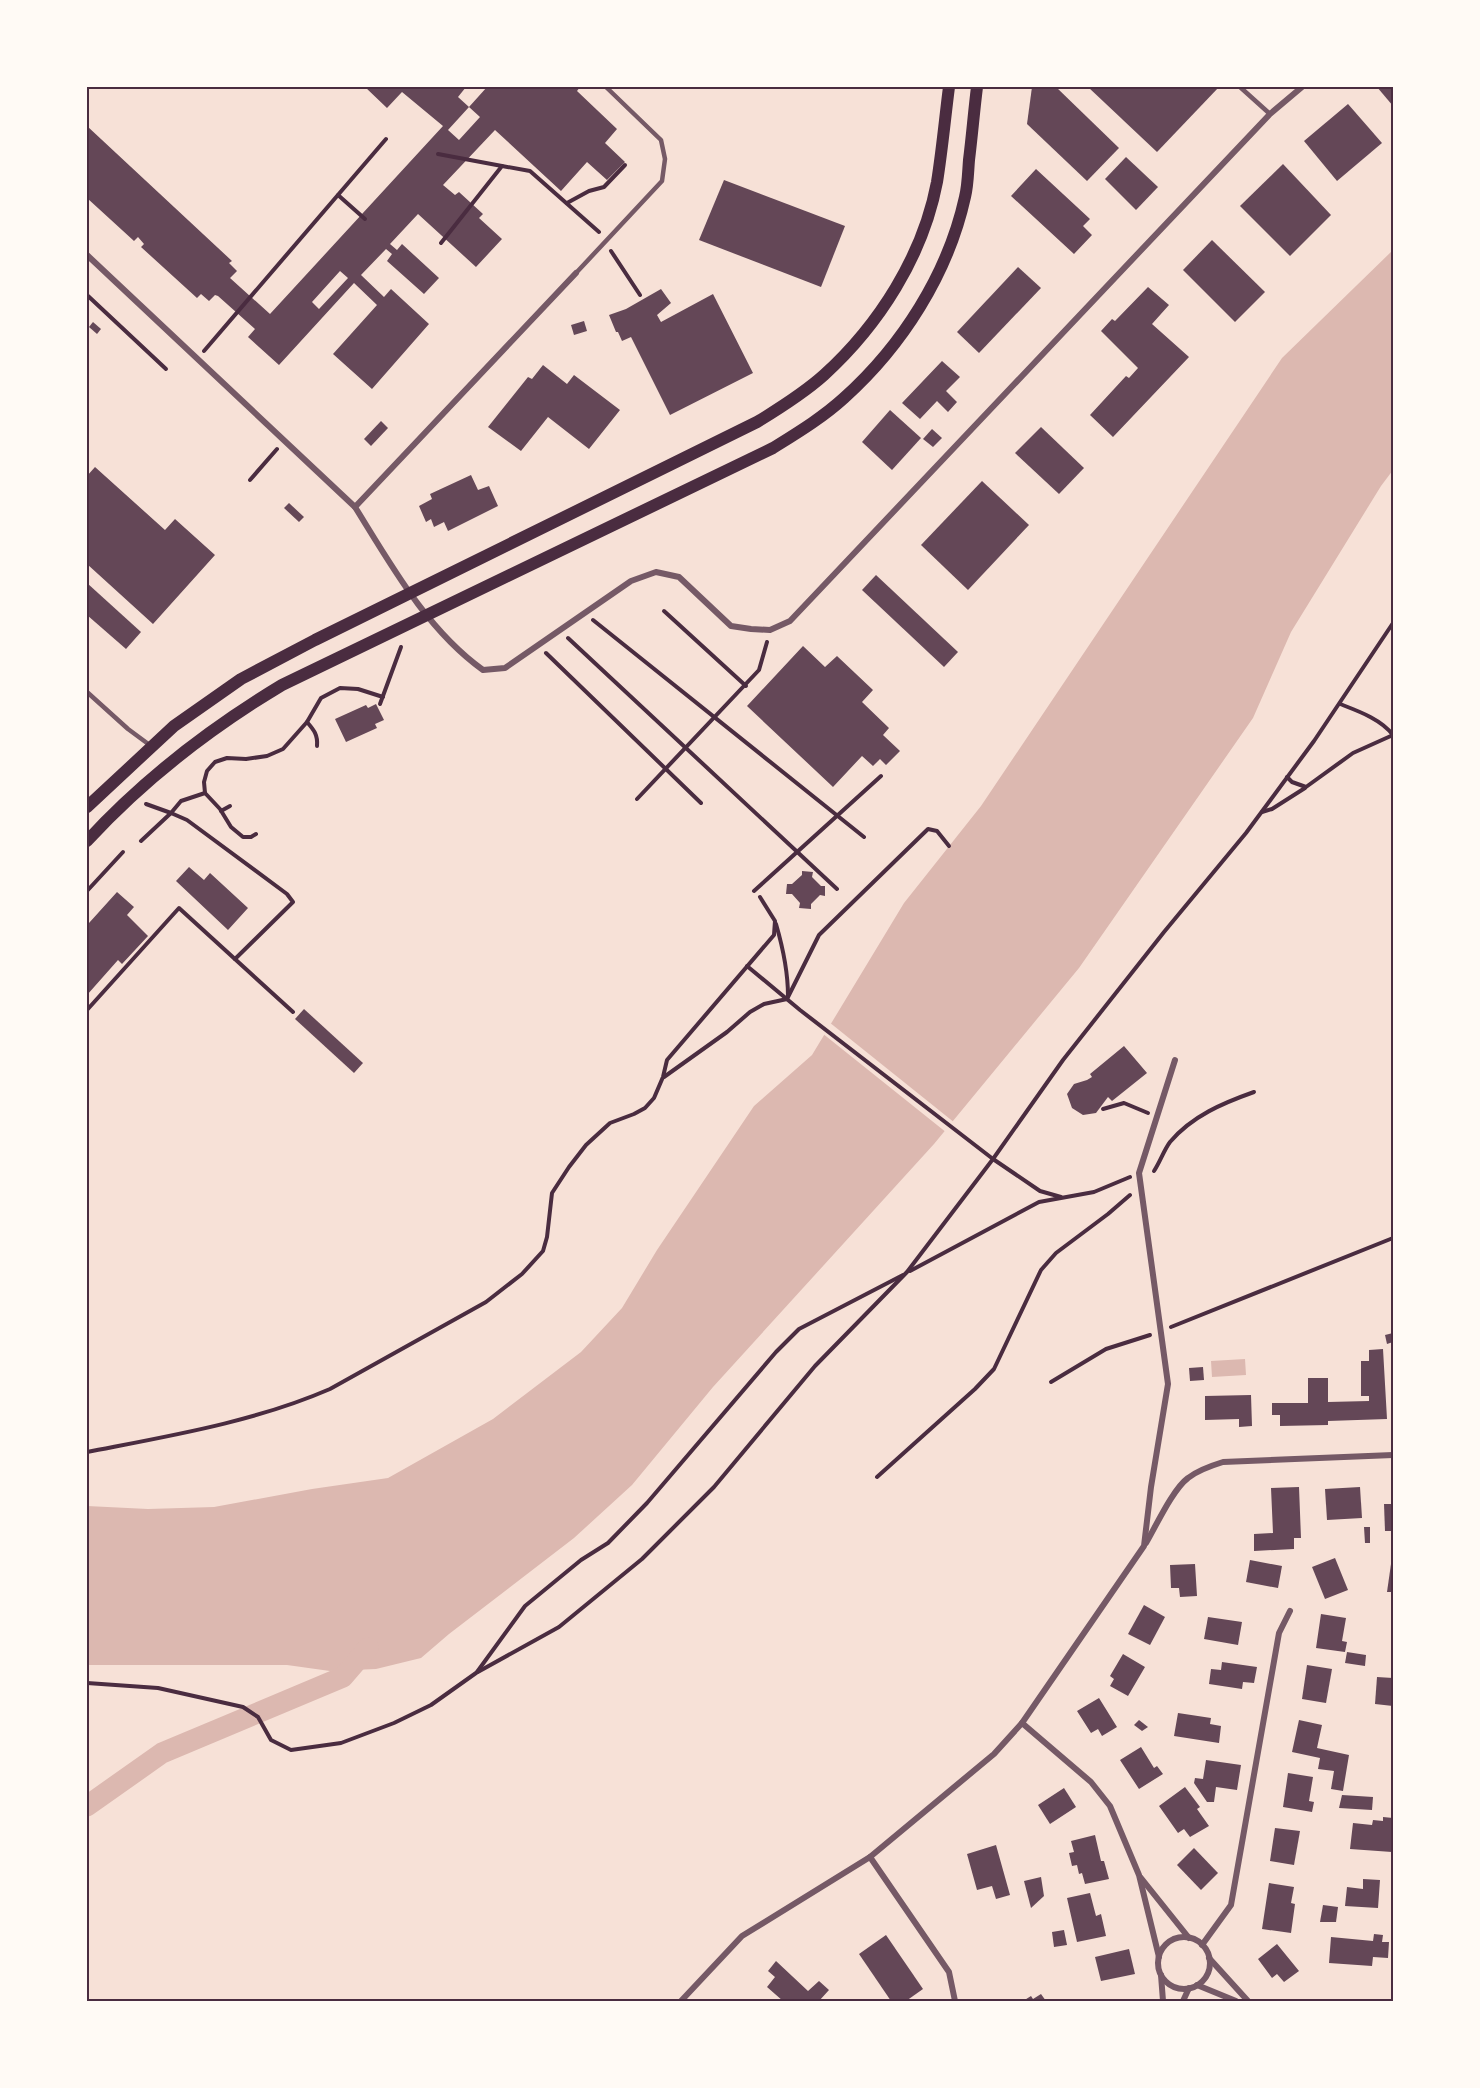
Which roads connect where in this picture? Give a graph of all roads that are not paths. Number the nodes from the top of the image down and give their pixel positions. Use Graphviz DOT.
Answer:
graph roads {
  1 [pos="606,87"];
  2 [pos="949,87"];
  3 [pos="977,87"];
  4 [pos="1240,87"];
  5 [pos="1302,87"];
  6 [pos="1270,114"];
  7 [pos="87,255"];
  8 [pos="576,273"];
  9 [pos="355,507"];
  10 [pos="411,593"];
  11 [pos="424,610"];
  12 [pos="87,692"];
  13 [pos="151,746"];
  14 [pos="87,807"];
  15 [pos="87,841"];
  16 [pos="1176,1060"];
  17 [pos="1393,1455"];
  18 [pos="1144,1546"];
  19 [pos="1290,1611"];
  20 [pos="1022,1723"];
  21 [pos="870,1857"];
  22 [pos="1139,1875"];
  23 [pos="1189,1938"];
  24 [pos="1202,1945"];
  25 [pos="1159,1957"];
  26 [pos="1209,1958"];
  27 [pos="1161,1975"];
  28 [pos="1197,1985"];
  29 [pos="1189,1988"];
  30 [pos="681,2001"];
  31 [pos="955,2001"];
  32 [pos="1163,2001"];
  33 [pos="1183,2001"];
  34 [pos="1236,2001"];
  35 [pos="1248,2001"];
  1 -- 8 [label="lane"];
  2 -- 10 [label="main road"];
  3 -- 11 [label="main road"];
  4 -- 6 [label="lane"];
  5 -- 6 [label="street"];
  6 -- 11 [label="street"];
  7 -- 9 [label="street"];
  8 -- 9 [label="street"];
  9 -- 10 [label="street"];
  10 -- 11 [label="street"];
  10 -- 13 [label="main road"];
  11 -- 15 [label="main road"];
  12 -- 13 [label="lane"];
  13 -- 14 [label="main road"];
  16 -- 18 [label="street"];
  17 -- 18 [label="street"];
  18 -- 20 [label="street"];
  19 -- 24 [label="street"];
  20 -- 21 [label="street"];
  20 -- 22 [label="street"];
  21 -- 30 [label="street"];
  21 -- 31 [label="street"];
  22 -- 23 [label="street"];
  22 -- 25 [label="street"];
  23 -- 24 [label="street"];
  23 -- 25 [label="street"];
  24 -- 26 [label="street"];
  25 -- 27 [label="street"];
  26 -- 28 [label="street"];
  26 -- 35 [label="street"];
  27 -- 29 [label="street"];
  27 -- 32 [label="street"];
  28 -- 29 [label="street"];
  28 -- 34 [label="street"];
  29 -- 33 [label="street"];
}
